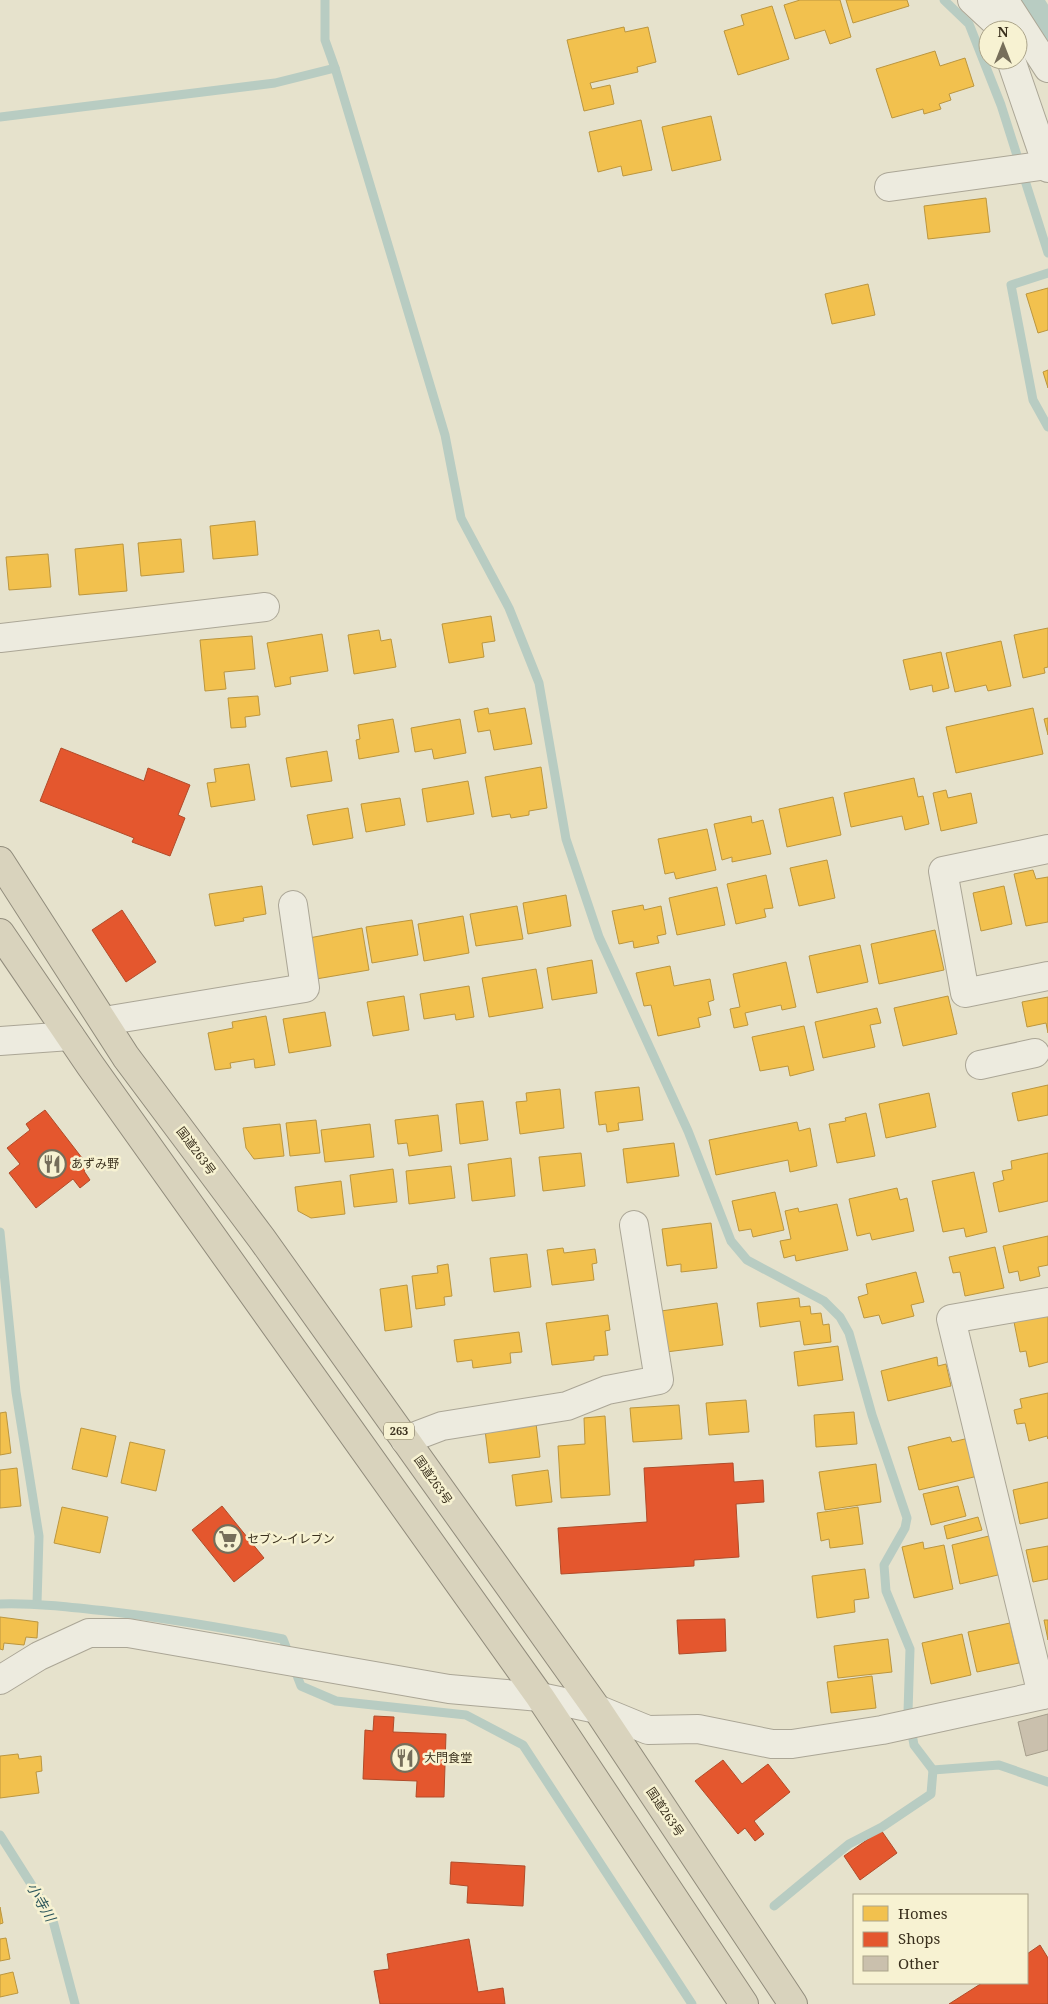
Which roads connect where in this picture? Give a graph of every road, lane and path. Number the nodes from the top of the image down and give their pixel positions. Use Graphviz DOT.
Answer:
graph roads {
  1 [pos="972,0"];
  2 [pos="1004,0"];
  3 [pos="994,20"];
  4 [pos="1031,32"];
  5 [pos="1048,68"];
  6 [pos="1014,70"];
  7 [pos="1034,168"];
  8 [pos="889,187"];
  9 [pos="265,606"];
  10 [pos="0,638"];
  11 [pos="1048,848"];
  12 [pos="0,861"];
  13 [pos="293,905"];
  14 [pos="0,933"];
  15 [pos="1048,976"];
  16 [pos="104,1021"];
  17 [pos="70,1036"];
  18 [pos="0,1041"];
  19 [pos="1035,1053"];
  20 [pos="980,1065"];
  21 [pos="634,1225"];
  22 [pos="1048,1302"];
  23 [pos="405,1440"];
  24 [pos="0,1680"];
  25 [pos="1045,1695"];
  26 [pos="540,1697"];
  27 [pos="597,1709"];
  28 [pos="744,2004"];
  29 [pos="793,2004"];
  1 -- 3 [label="street"];
  2 -- 4 [label="street"];
  4 -- 5 [label="street"];
  6 -- 7 [label="street"];
  7 -- 8 [label="street"];
  9 -- 10 [label="street"];
  11 -- 15 [label="street"];
  12 -- 16 [label="highway, 国道263号 / 263"];
  13 -- 16 [label="street"];
  14 -- 17 [label="highway"];
  16 -- 23 [label="highway, 国道263号 / 263"];
  17 -- 18 [label="street"];
  17 -- 26 [label="highway"];
  19 -- 20 [label="street"];
  21 -- 23 [label="street"];
  22 -- 25 [label="street"];
  23 -- 27 [label="highway, 国道263号 / 263"];
  24 -- 26 [label="street"];
  25 -- 27 [label="street"];
  26 -- 27 [label="street"];
  26 -- 28 [label="highway"];
  27 -- 29 [label="highway, 国道263号 / 263"];
}
